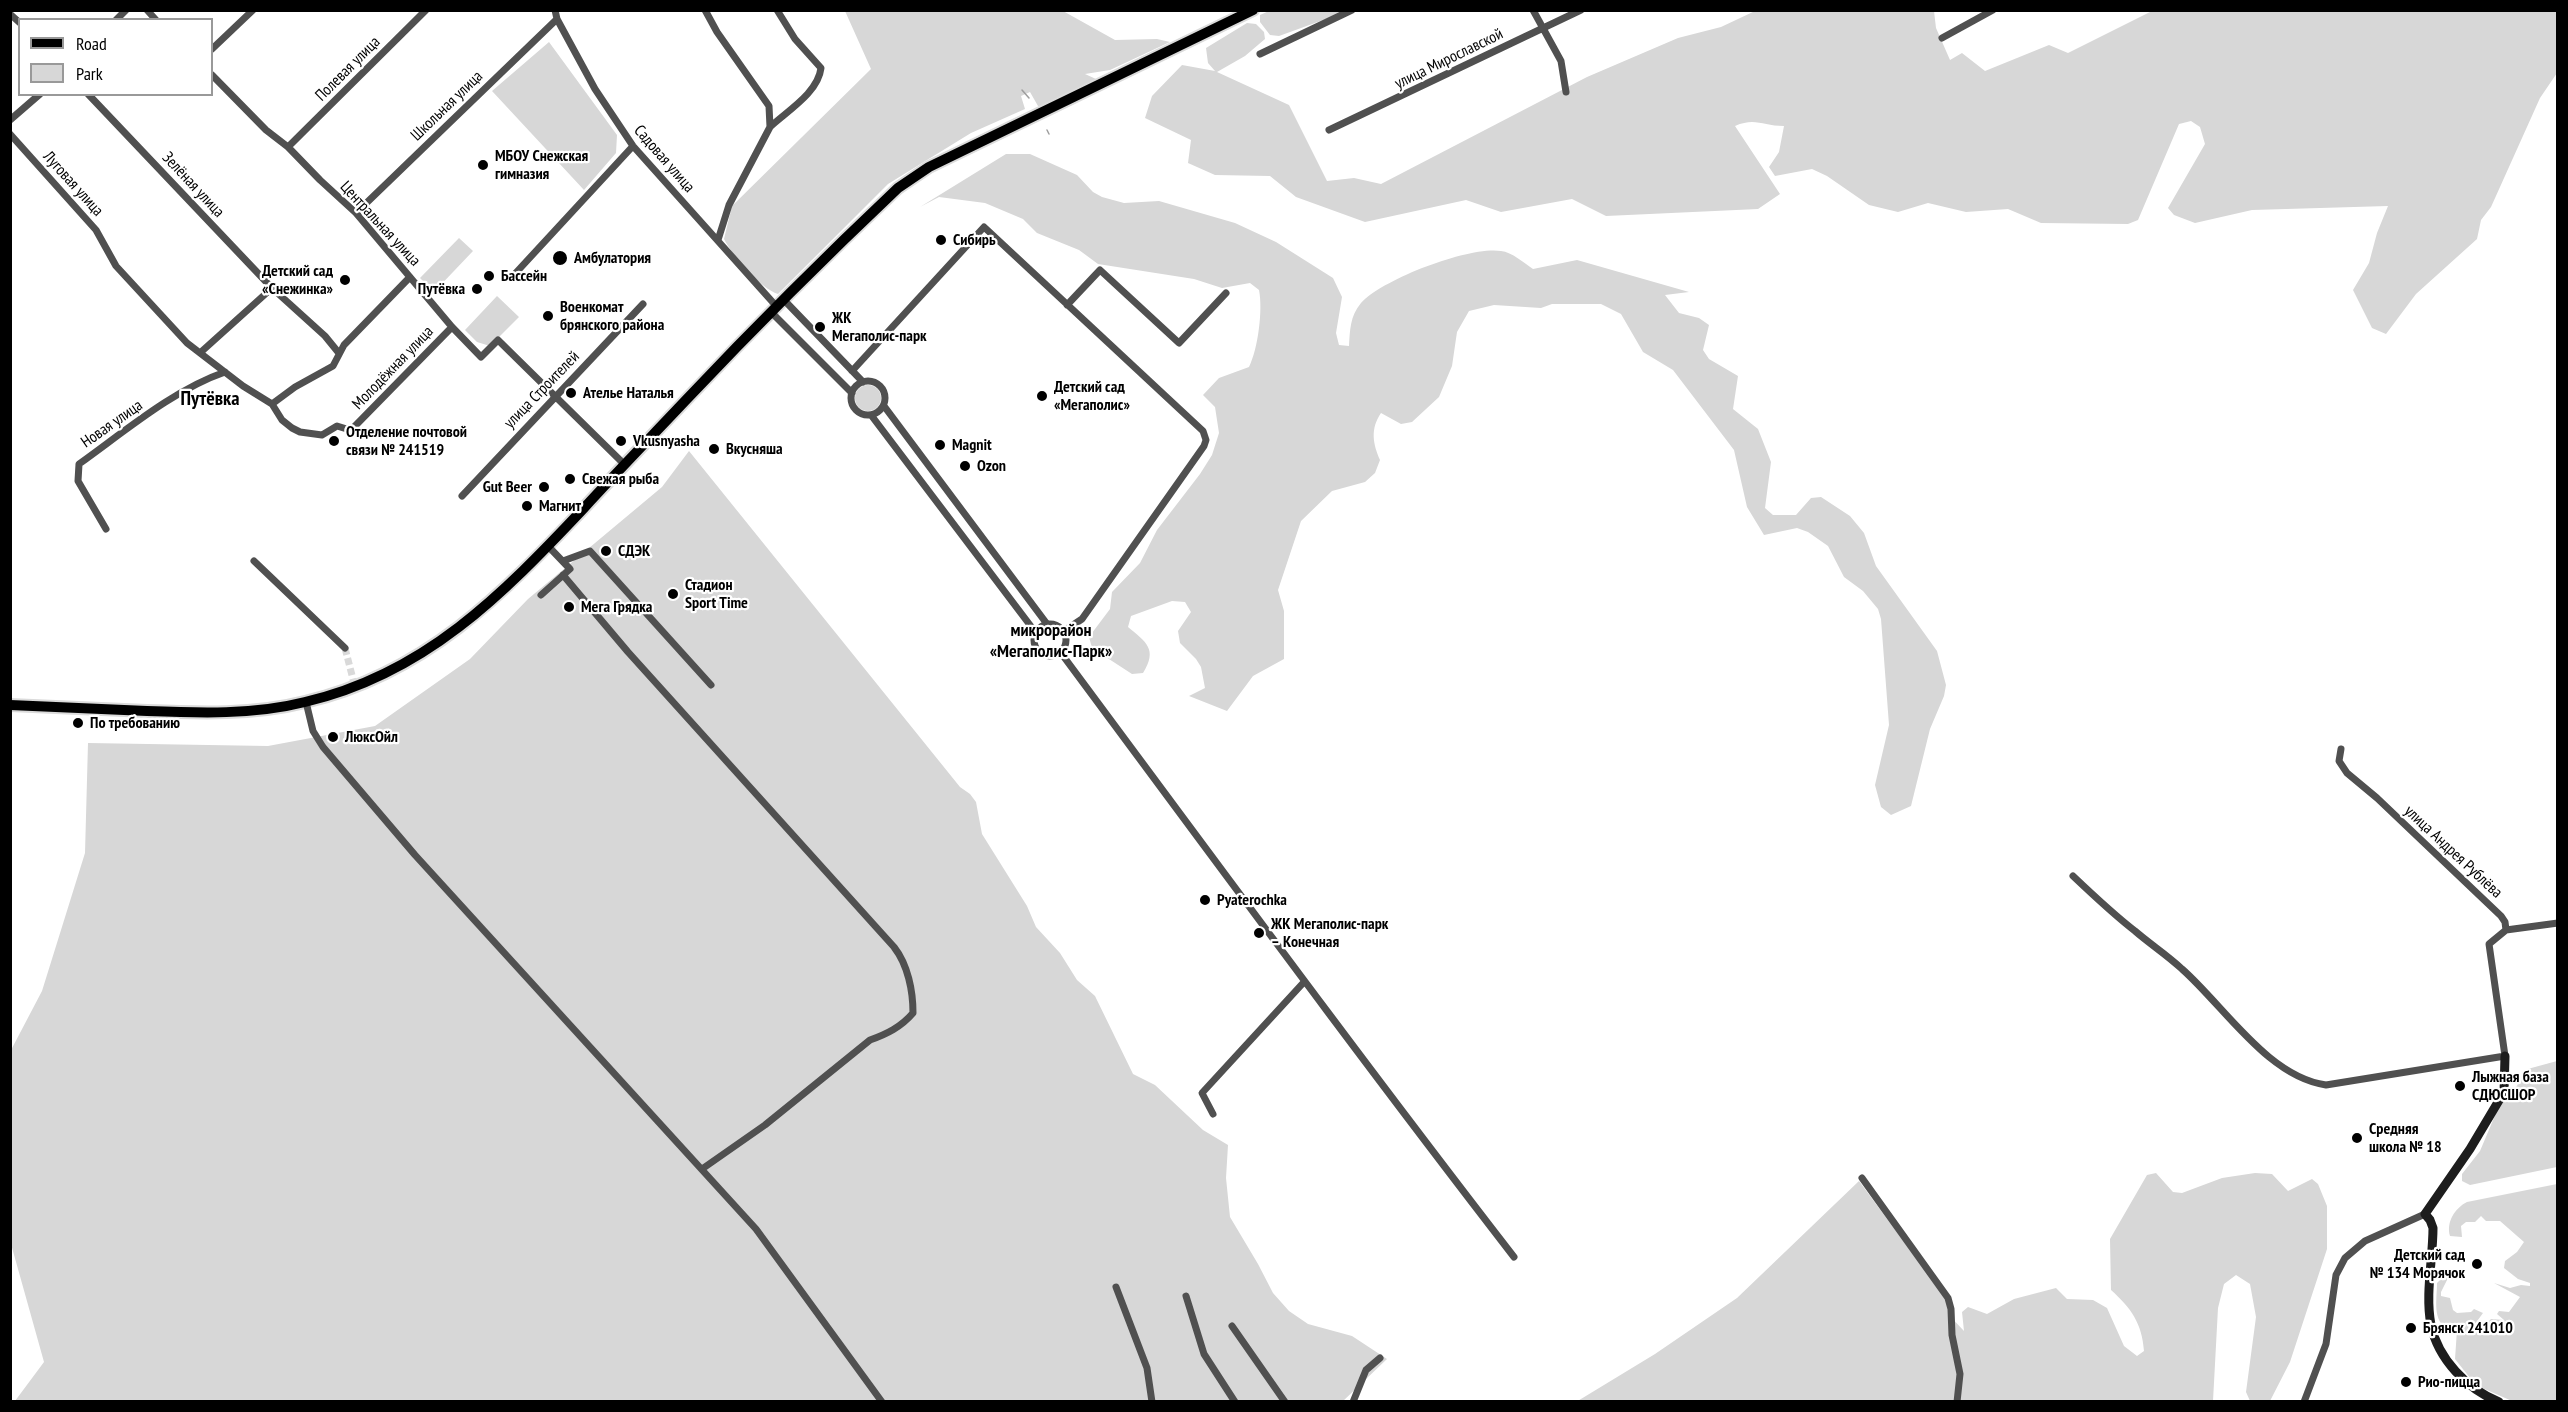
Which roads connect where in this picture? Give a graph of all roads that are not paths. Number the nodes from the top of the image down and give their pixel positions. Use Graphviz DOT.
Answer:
graph roads {
  1 [pos="253,10"];
  2 [pos="426,10"];
  3 [pos="705,10"];
  4 [pos="777,10"];
  5 [pos="1253,10"];
  6 [pos="1352,10"];
  7 [pos="1533,10"];
  8 [pos="1581,10"];
  9 [pos="1993,10"];
  10 [pos="556,14"];
  11 [pos="1544,28"];
  12 [pos="1942,38"];
  13 [pos="213,48"];
  14 [pos="1260,54"];
  15 [pos="213,76"];
  16 [pos="1566,92"];
  17 [pos="38,96"];
  18 [pos="90,96"];
  19 [pos="10,120"];
  20 [pos="770,127"];
  21 [pos="1329,130"];
  22 [pos="10,134"];
  23 [pos="633,146"];
  24 [pos="288,147"];
  25 [pos="356,213"];
  26 [pos="718,240"];
  27 [pos="410,277"];
  28 [pos="512,277"];
  29 [pos="272,288"];
  30 [pos="1226,293"];
  31 [pos="643,304"];
  32 [pos="1067,305"];
  33 [pos="778,307"];
  34 [pos="452,327"];
  35 [pos="201,352"];
  36 [pos="338,352"];
  37 [pos="210,360"];
  38 [pos="852,370"];
  39 [pos="225,372"];
  40 [pos="205,379"];
  41 [pos="862,382"];
  42 [pos="852,393"];
  43 [pos="556,396"];
  44 [pos="272,404"];
  45 [pos="884,406"];
  46 [pos="871,415"];
  47 [pos="322,435"];
  48 [pos="625,465"];
  49 [pos="462,496"];
  50 [pos="106,529"];
  51 [pos="548,546"];
  52 [pos="254,561"];
  53 [pos="563,561"];
  54 [pos="563,575"];
  55 [pos="541,595"];
  56 [pos="1047,624"];
  57 [pos="1064,631"];
  58 [pos="1036,633"];
  59 [pos="345,648"];
  60 [pos="1061,653"];
  61 [pos="711,685"];
  62 [pos="306,702"];
  63 [pos="10,705"];
  64 [pos="2341,749"];
  65 [pos="2073,876"];
  66 [pos="2558,923"];
  67 [pos="2506,930"];
  68 [pos="1304,982"];
  69 [pos="2505,1056"];
  70 [pos="1212,1114"];
  71 [pos="702,1169"];
  72 [pos="1862,1178"];
  73 [pos="2425,1214"];
  74 [pos="1514,1257"];
  75 [pos="1116,1287"];
  76 [pos="1186,1296"];
  77 [pos="1232,1326"];
  78 [pos="1380,1358"];
  79 [pos="882,1401"];
  80 [pos="1152,1401"];
  81 [pos="1235,1401"];
  82 [pos="1285,1401"];
  83 [pos="1353,1401"];
  84 [pos="1957,1401"];
  85 [pos="2304,1401"];
  86 [pos="2499,1401"];
  1 -- 13 [label="street"];
  2 -- 24 [label="street, Полевая улица"];
  3 -- 20 [label="street"];
  4 -- 20 [label="street"];
  5 -- 33 [label="main road"];
  6 -- 14 [label="street"];
  7 -- 11 [label="street"];
  8 -- 11 [label="street, улица Мирославской"];
  9 -- 12 [label="street"];
  10 -- 23 [label="street, Садовая улица"];
  10 -- 25 [label="street, Школьная улица"];
  11 -- 16 [label="street"];
  11 -- 21 [label="street, улица Мирославской"];
  15 -- 24 [label="street, Центральная улица"];
  17 -- 19 [label="street"];
  18 -- 29 [label="street, Зелёная улица"];
  20 -- 26 [label="street"];
  22 -- 35 [label="street, Луговая улица"];
  23 -- 26 [label="street, Садовая улица"];
  23 -- 28 [label="street"];
  24 -- 25 [label="street, Центральная улица"];
  25 -- 27 [label="street, Центральная улица"];
  26 -- 33 [label="street, Садовая улица"];
  27 -- 34 [label="street, Центральная улица"];
  27 -- 36 [label="street"];
  29 -- 35 [label="street"];
  29 -- 36 [label="street, Зелёная улица"];
  30 -- 32 [label="street"];
  31 -- 43 [label="street, улица Строителей"];
  32 -- 38 [label="street"];
  32 -- 57 [label="street"];
  33 -- 38 [label="street"];
  33 -- 42 [label="street"];
  33 -- 48 [label="main road"];
  34 -- 43 [label="street, Центральная улица"];
  34 -- 47 [label="street, Молодёжная улица"];
  35 -- 37 [label="street, Луговая улица"];
  36 -- 44 [label="street"];
  37 -- 39 [label="street, Луговая улица"];
  37 -- 40 [label="street"];
  38 -- 41 [label="street"];
  39 -- 40 [label="street, Новая улица"];
  39 -- 44 [label="street, Луговая улица"];
  40 -- 50 [label="street, Новая улица"];
  41 -- 42 [label="street"];
  41 -- 45 [label="street"];
  42 -- 46 [label="street"];
  43 -- 48 [label="street, Центральная улица"];
  43 -- 49 [label="street, улица Строителей"];
  44 -- 47 [label="street, Луговая улица"];
  45 -- 46 [label="street"];
  45 -- 56 [label="street"];
  46 -- 58 [label="street"];
  48 -- 51 [label="main road"];
  51 -- 53 [label="street"];
  51 -- 62 [label="main road"];
  52 -- 59 [label="street"];
  53 -- 54 [label="street"];
  53 -- 61 [label="street"];
  54 -- 55 [label="street"];
  54 -- 71 [label="street"];
  56 -- 57 [label="street"];
  56 -- 58 [label="street"];
  57 -- 60 [label="street"];
  58 -- 60 [label="street"];
  60 -- 68 [label="street"];
  62 -- 63 [label="main road"];
  62 -- 71 [label="street"];
  64 -- 67 [label="street, улица Андрея Рублёва"];
  65 -- 69 [label="street"];
  66 -- 67 [label="street"];
  67 -- 69 [label="street"];
  68 -- 70 [label="street"];
  68 -- 74 [label="street"];
  69 -- 73 [label="street"];
  71 -- 79 [label="street"];
  72 -- 84 [label="street"];
  73 -- 85 [label="street"];
  73 -- 86 [label="street"];
  75 -- 80 [label="street"];
  76 -- 81 [label="street"];
  77 -- 82 [label="street"];
  78 -- 83 [label="street"];
}
